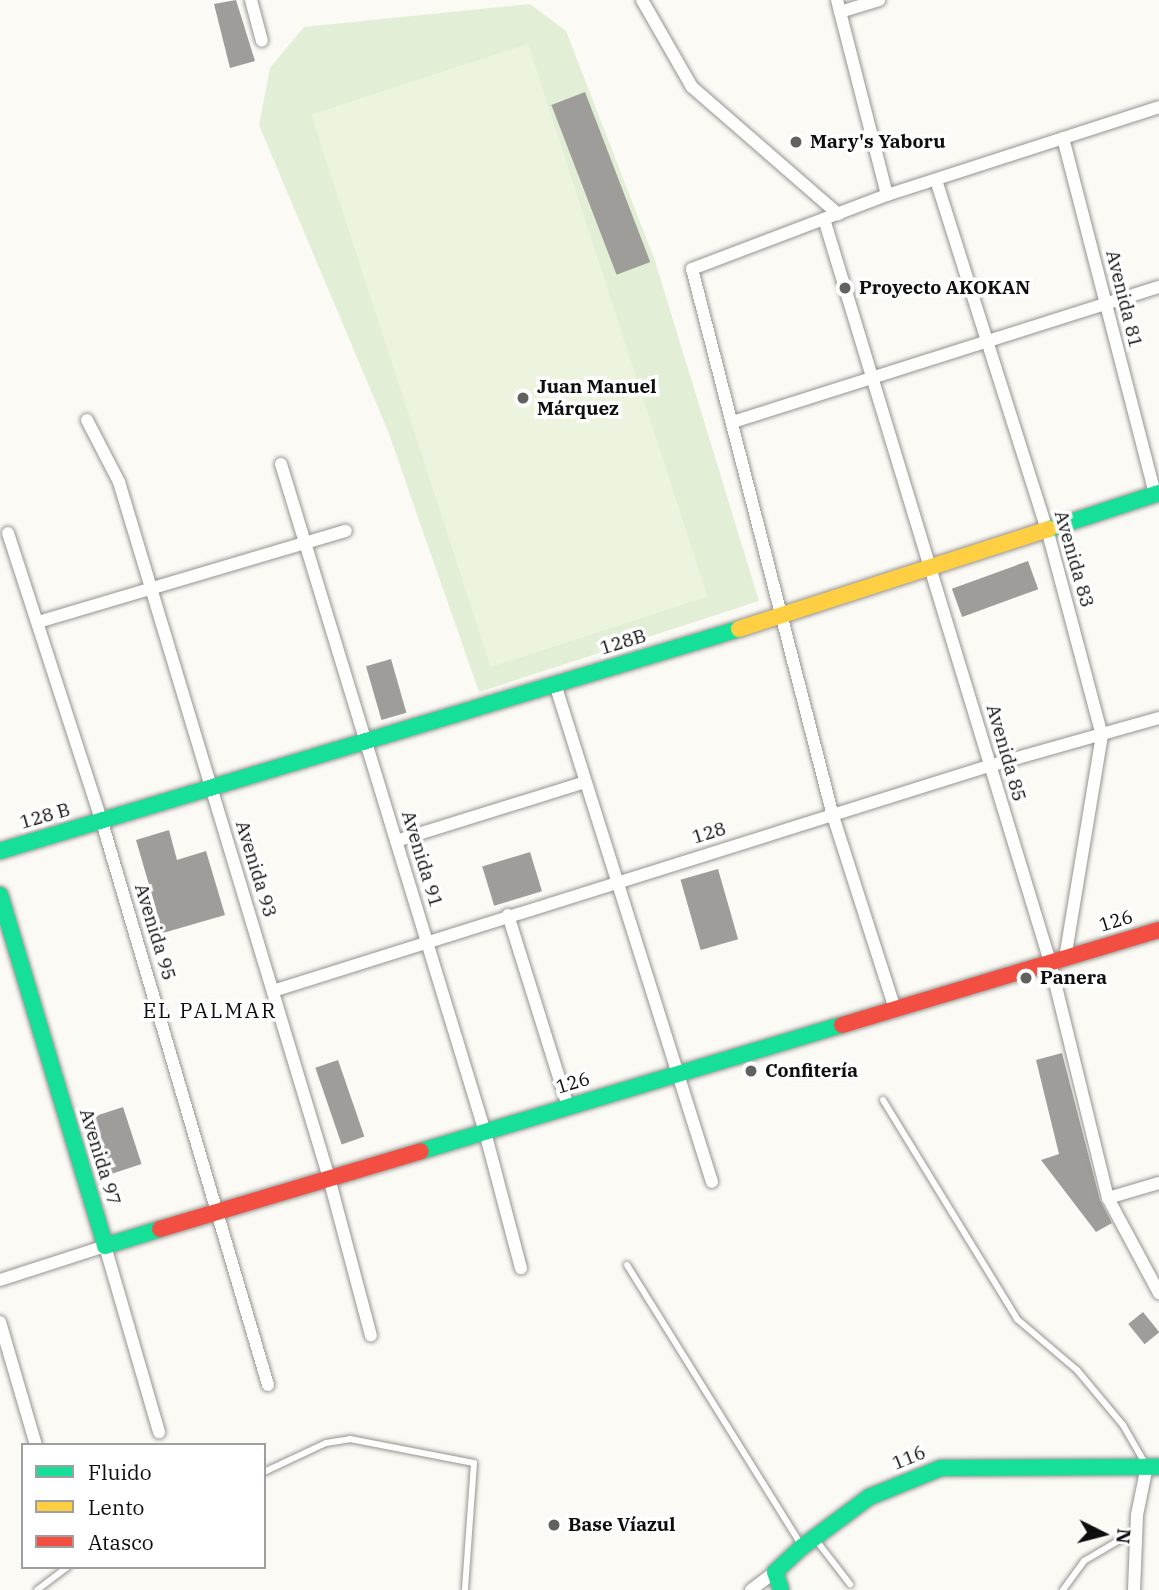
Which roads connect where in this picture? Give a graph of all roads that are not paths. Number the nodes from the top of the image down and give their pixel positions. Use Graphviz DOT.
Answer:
graph roads {
  1 [pos="251,0"];
  2 [pos="642,0"];
  3 [pos="878,0"];
  4 [pos="838,6"];
  5 [pos="262,41"];
  6 [pos="1159,107"];
  7 [pos="1063,138"];
  8 [pos="936,180"];
  9 [pos="887,195"];
  10 [pos="838,214"];
  11 [pos="824,219"];
  12 [pos="1159,287"];
  13 [pos="1103,305"];
  14 [pos="986,341"];
  15 [pos="872,375"];
  16 [pos="87,419"];
  17 [pos="733,422"];
  18 [pos="281,464"];
  19 [pos="1157,493"];
  20 [pos="1159,510"];
  21 [pos="4,529"];
  22 [pos="1047,530"];
  23 [pos="346,531"];
  24 [pos="304,544"];
  25 [pos="933,566"];
  26 [pos="151,590"];
  27 [pos="779,617"];
  28 [pos="38,622"];
  29 [pos="555,684"];
  30 [pos="1159,718"];
  31 [pos="1102,735"];
  32 [pos="366,741"];
  33 [pos="989,766"];
  34 [pos="585,782"];
  35 [pos="211,789"];
  36 [pos="833,816"];
  37 [pos="102,822"];
  38 [pos="396,841"];
  39 [pos="0,850"];
  40 [pos="619,880"];
  41 [pos="0,895"];
  42 [pos="508,915"];
  43 [pos="1159,930"];
  44 [pos="427,941"];
  45 [pos="1058,960"];
  46 [pos="273,991"];
  47 [pos="895,1009"];
  48 [pos="680,1073"];
  49 [pos="883,1100"];
  50 [pos="568,1107"];
  51 [pos="485,1132"];
  52 [pos="329,1178"];
  53 [pos="712,1182"];
  54 [pos="1159,1182"];
  55 [pos="1108,1198"];
  56 [pos="220,1211"];
  57 [pos="105,1246"];
  58 [pos="627,1265"];
  59 [pos="521,1268"];
  60 [pos="0,1280"];
  61 [pos="1159,1293"];
  62 [pos="0,1322"];
  63 [pos="371,1336"];
  64 [pos="268,1385"];
  65 [pos="159,1432"];
  66 [pos="35,1443"];
  67 [pos="1153,1467"];
  68 [pos="266,1471"];
  69 [pos="1137,1515"];
  70 [pos="808,1542"];
  71 [pos="65,1569"];
  72 [pos="775,1572"];
  73 [pos="850,1584"];
  74 [pos="37,1590"];
  75 [pos="466,1590"];
  76 [pos="751,1590"];
  77 [pos="781,1590"];
  78 [pos="1063,1590"];
  79 [pos="1134,1590"];
  1 -- 5 [label="street"];
  2 -- 10 [label="street"];
  3 -- 4 [label="street"];
  4 -- 9 [label="street"];
  6 -- 7 [label="street"];
  7 -- 8 [label="street"];
  7 -- 13 [label="street, Avenida 81"];
  8 -- 9 [label="street"];
  8 -- 14 [label="street, Avenida 83"];
  9 -- 10 [label="street"];
  10 -- 11 [label="street"];
  11 -- 15 [label="street, Avenida 85"];
  11 -- 17 [label="street"];
  12 -- 13 [label="street"];
  13 -- 14 [label="street"];
  13 -- 19 [label="street, Avenida 81"];
  14 -- 15 [label="street"];
  14 -- 22 [label="street, Avenida 83"];
  15 -- 17 [label="street"];
  15 -- 25 [label="street, Avenida 85"];
  16 -- 26 [label="street, Avenida 93"];
  17 -- 27 [label="street"];
  18 -- 24 [label="street, Avenida 91"];
  19 -- 20 [label="street, Avenida 81"];
  19 -- 22 [label="street, 128B"];
  21 -- 28 [label="street, Avenida 95"];
  22 -- 25 [label="street, 128B"];
  22 -- 31 [label="street, Avenida 83"];
  23 -- 24 [label="street"];
  24 -- 26 [label="street"];
  24 -- 32 [label="street, Avenida 91"];
  25 -- 27 [label="street, 128B"];
  25 -- 33 [label="street, Avenida 85"];
  26 -- 28 [label="street"];
  26 -- 35 [label="street, Avenida 93"];
  27 -- 29 [label="street, 128B"];
  27 -- 36 [label="street"];
  28 -- 37 [label="street, Avenida 95"];
  29 -- 32 [label="street, 128B"];
  29 -- 34 [label="street"];
  30 -- 31 [label="street, 128"];
  31 -- 33 [label="street, 128"];
  31 -- 45 [label="street, Avenida 83"];
  32 -- 35 [label="street, 128B"];
  32 -- 38 [label="street, Avenida 91"];
  33 -- 36 [label="street, 128"];
  33 -- 45 [label="street, Avenida 85"];
  34 -- 38 [label="street"];
  34 -- 40 [label="street"];
  35 -- 37 [label="street, 128B"];
  35 -- 46 [label="street, Avenida 93"];
  36 -- 40 [label="street, 128"];
  36 -- 47 [label="street"];
  37 -- 39 [label="street, 128 B"];
  37 -- 56 [label="street, Avenida 95"];
  38 -- 44 [label="street, Avenida 91"];
  40 -- 42 [label="street, 128"];
  40 -- 48 [label="street"];
  41 -- 57 [label="street, Avenida 97"];
  42 -- 44 [label="street, 128"];
  42 -- 50 [label="street"];
  43 -- 45 [label="street, 126"];
  44 -- 46 [label="street, 128"];
  44 -- 51 [label="street, Avenida 91"];
  45 -- 47 [label="street, 126"];
  45 -- 55 [label="street, Avenida 85"];
  46 -- 52 [label="street, Avenida 93"];
  47 -- 48 [label="street, 126"];
  48 -- 50 [label="street, 126"];
  48 -- 53 [label="street"];
  49 -- 67 [label="lane"];
  50 -- 51 [label="street, 126"];
  51 -- 52 [label="street, 126"];
  51 -- 59 [label="street, Avenida 91"];
  52 -- 56 [label="street, 126"];
  52 -- 63 [label="street, Avenida 93"];
  54 -- 55 [label="street"];
  55 -- 61 [label="street, Avenida 85"];
  56 -- 57 [label="street, 126"];
  56 -- 64 [label="street, Avenida 95"];
  57 -- 60 [label="street, 126"];
  57 -- 65 [label="street, Avenida 97"];
  58 -- 70 [label="lane"];
  62 -- 66 [label="street"];
  67 -- 69 [label="street"];
  67 -- 70 [label="street, 116"];
  68 -- 75 [label="lane"];
  69 -- 78 [label="lane"];
  69 -- 79 [label="street"];
  70 -- 72 [label="street, 116"];
  70 -- 73 [label="lane"];
  71 -- 74 [label="lane"];
  72 -- 76 [label="street, 116"];
  72 -- 77 [label="street"];
}
